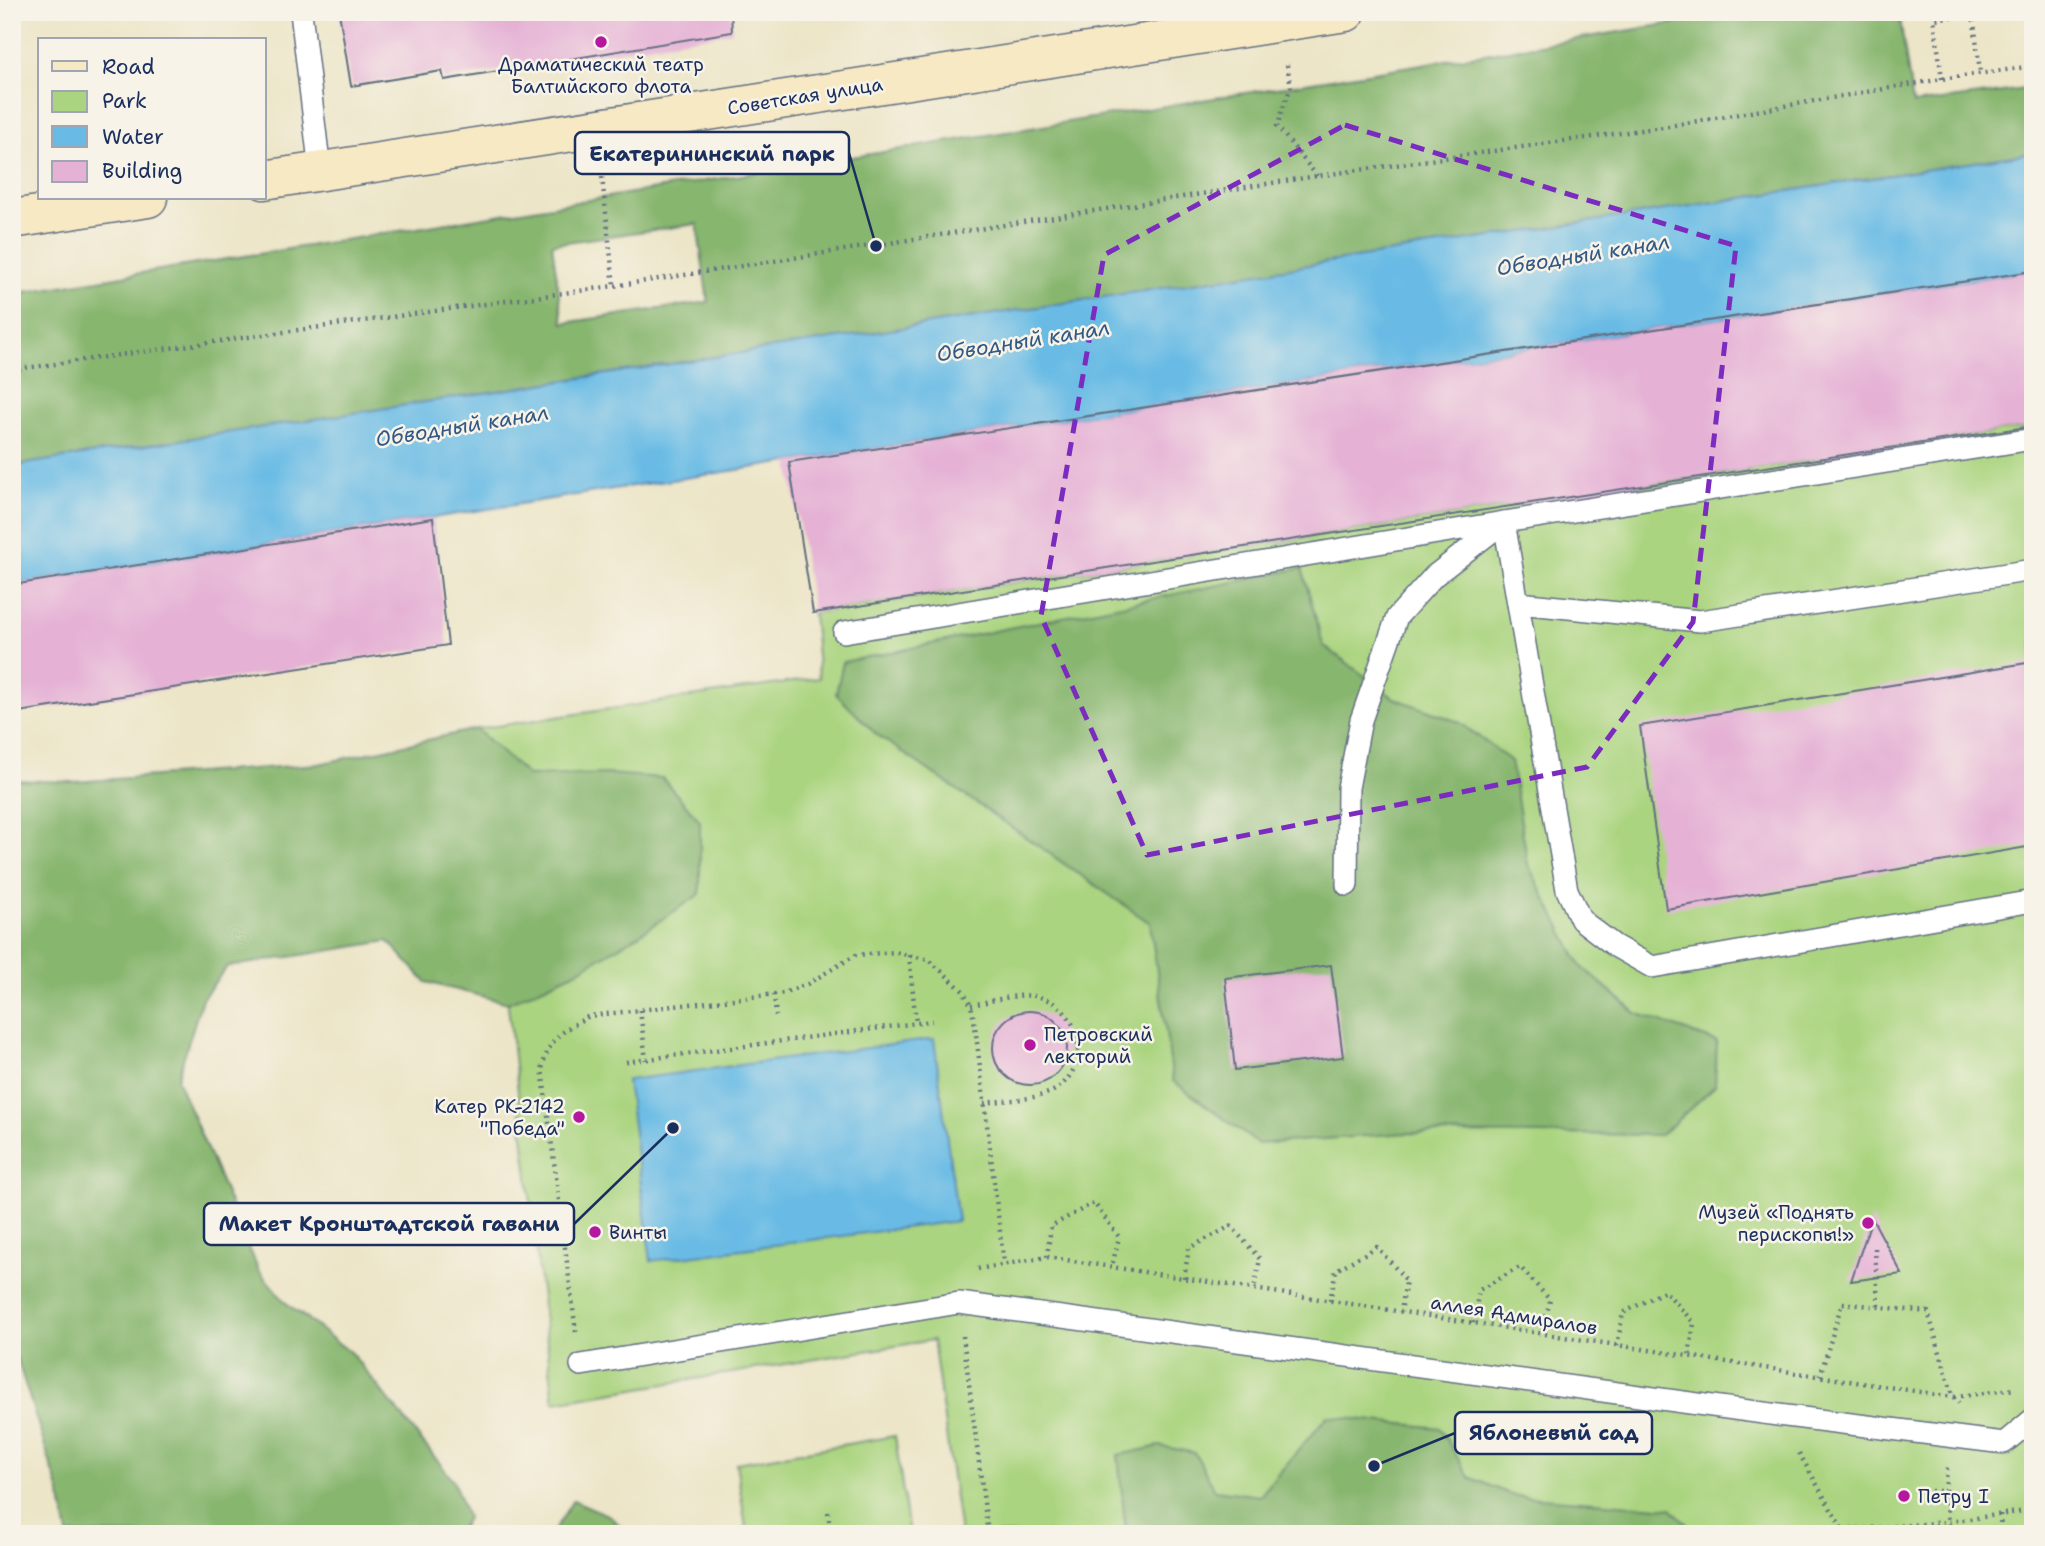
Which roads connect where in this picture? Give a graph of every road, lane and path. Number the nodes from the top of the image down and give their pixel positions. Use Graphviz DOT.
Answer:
graph roads {
  1 [pos="302,12"];
  2 [pos="1346,12"];
  3 [pos="1973,13"];
  4 [pos="1287,65"];
  5 [pos="2033,66"];
  6 [pos="1980,72"];
  7 [pos="1942,79"];
  8 [pos="320,171"];
  9 [pos="1317,176"];
  10 [pos="602,177"];
  11 [pos="266,180"];
  12 [pos="135,200"];
  13 [pos="12,219"];
  14 [pos="614,286"];
  15 [pos="12,370"];
  16 [pos="2033,439"];
  17 [pos="1504,522"];
  18 [pos="2033,570"];
  19 [pos="1518,603"];
  20 [pos="844,632"];
  21 [pos="1347,886"];
  22 [pos="2033,901"];
  23 [pos="909,955"];
  24 [pos="774,994"];
  25 [pos="971,1005"];
  26 [pos="640,1010"];
  27 [pos="776,1016"];
  28 [pos="932,1021"];
  29 [pos="916,1023"];
  30 [pos="646,1060"];
  31 [pos="626,1062"];
  32 [pos="984,1103"];
  33 [pos="1875,1248"];
  34 [pos="1047,1257"];
  35 [pos="1004,1264"];
  36 [pos="1112,1266"];
  37 [pos="1185,1278"];
  38 [pos="1254,1289"];
  39 [pos="1330,1301"];
  40 [pos="959,1303"];
  41 [pos="1878,1307"];
  42 [pos="1401,1312"];
  43 [pos="1473,1323"];
  44 [pos="1542,1334"];
  45 [pos="577,1337"];
  46 [pos="1617,1346"];
  47 [pos="1689,1357"];
  48 [pos="581,1365"];
  49 [pos="1820,1376"];
  50 [pos="2020,1388"];
  51 [pos="1953,1397"];
  52 [pos="2033,1419"];
  53 [pos="1950,1437"];
  54 [pos="2004,1443"];
  55 [pos="1917,1491"];
  56 [pos="1945,1491"];
  57 [pos="2033,1510"];
  58 [pos="828,1512"];
  59 [pos="2000,1514"];
  60 [pos="1948,1521"];
  61 [pos="1843,1530"];
  62 [pos="831,1534"];
  63 [pos="988,1534"];
  64 [pos="1949,1534"];
  65 [pos="2001,1534"];
  1 -- 8 [label="lane"];
  2 -- 8 [label="street, Советская улица"];
  3 -- 6 [label="path"];
  3 -- 7 [label="path"];
  4 -- 9 [label="path"];
  5 -- 6 [label="path"];
  6 -- 7 [label="path"];
  7 -- 9 [label="path"];
  8 -- 11 [label="street, Советская улица"];
  9 -- 14 [label="path"];
  10 -- 14 [label="path"];
  12 -- 13 [label="street"];
  14 -- 15 [label="path"];
  16 -- 17 [label="lane"];
  17 -- 19 [label="lane"];
  17 -- 20 [label="lane"];
  17 -- 21 [label="lane"];
  18 -- 19 [label="lane"];
  19 -- 22 [label="lane"];
  23 -- 24 [label="path"];
  23 -- 25 [label="path"];
  23 -- 29 [label="path"];
  24 -- 26 [label="path"];
  24 -- 27 [label="path"];
  25 -- 32 [label="path"];
  25 -- 32 [label="path"];
  26 -- 30 [label="path"];
  26 -- 45 [label="path"];
  28 -- 29 [label="path"];
  29 -- 30 [label="path"];
  30 -- 31 [label="path"];
  32 -- 35 [label="path"];
  33 -- 41 [label="path"];
  34 -- 35 [label="path, аллея Адмиралов"];
  34 -- 36 [label="path, аллея Адмиралов"];
  34 -- 36 [label="path"];
  35 -- 40 [label="path, аллея Адмиралов"];
  36 -- 37 [label="path, аллея Адмиралов"];
  37 -- 38 [label="path, аллея Адмиралов"];
  37 -- 38 [label="path"];
  38 -- 39 [label="path, аллея Адмиралов"];
  39 -- 42 [label="path, аллея Адмиралов"];
  39 -- 42 [label="path"];
  40 -- 48 [label="lane"];
  40 -- 53 [label="lane"];
  40 -- 63 [label="path"];
  41 -- 49 [label="path"];
  41 -- 51 [label="path"];
  42 -- 43 [label="path, аллея Адмиралов"];
  43 -- 44 [label="path, аллея Адмиралов"];
  43 -- 44 [label="path"];
  44 -- 46 [label="path, аллея Адмиралов"];
  46 -- 47 [label="path, аллея Адмиралов"];
  46 -- 47 [label="path"];
  47 -- 49 [label="path, аллея Адмиралов"];
  49 -- 51 [label="path, аллея Адмиралов"];
  50 -- 51 [label="path, аллея Адмиралов"];
  51 -- 53 [label="path"];
  51 -- 54 [label="path"];
  52 -- 54 [label="lane"];
  53 -- 54 [label="lane"];
  53 -- 56 [label="path"];
  55 -- 56 [label="path"];
  56 -- 60 [label="path"];
  57 -- 59 [label="path"];
  58 -- 62 [label="path"];
  59 -- 60 [label="path"];
  59 -- 65 [label="path"];
  60 -- 61 [label="path"];
  60 -- 64 [label="path"];
}
